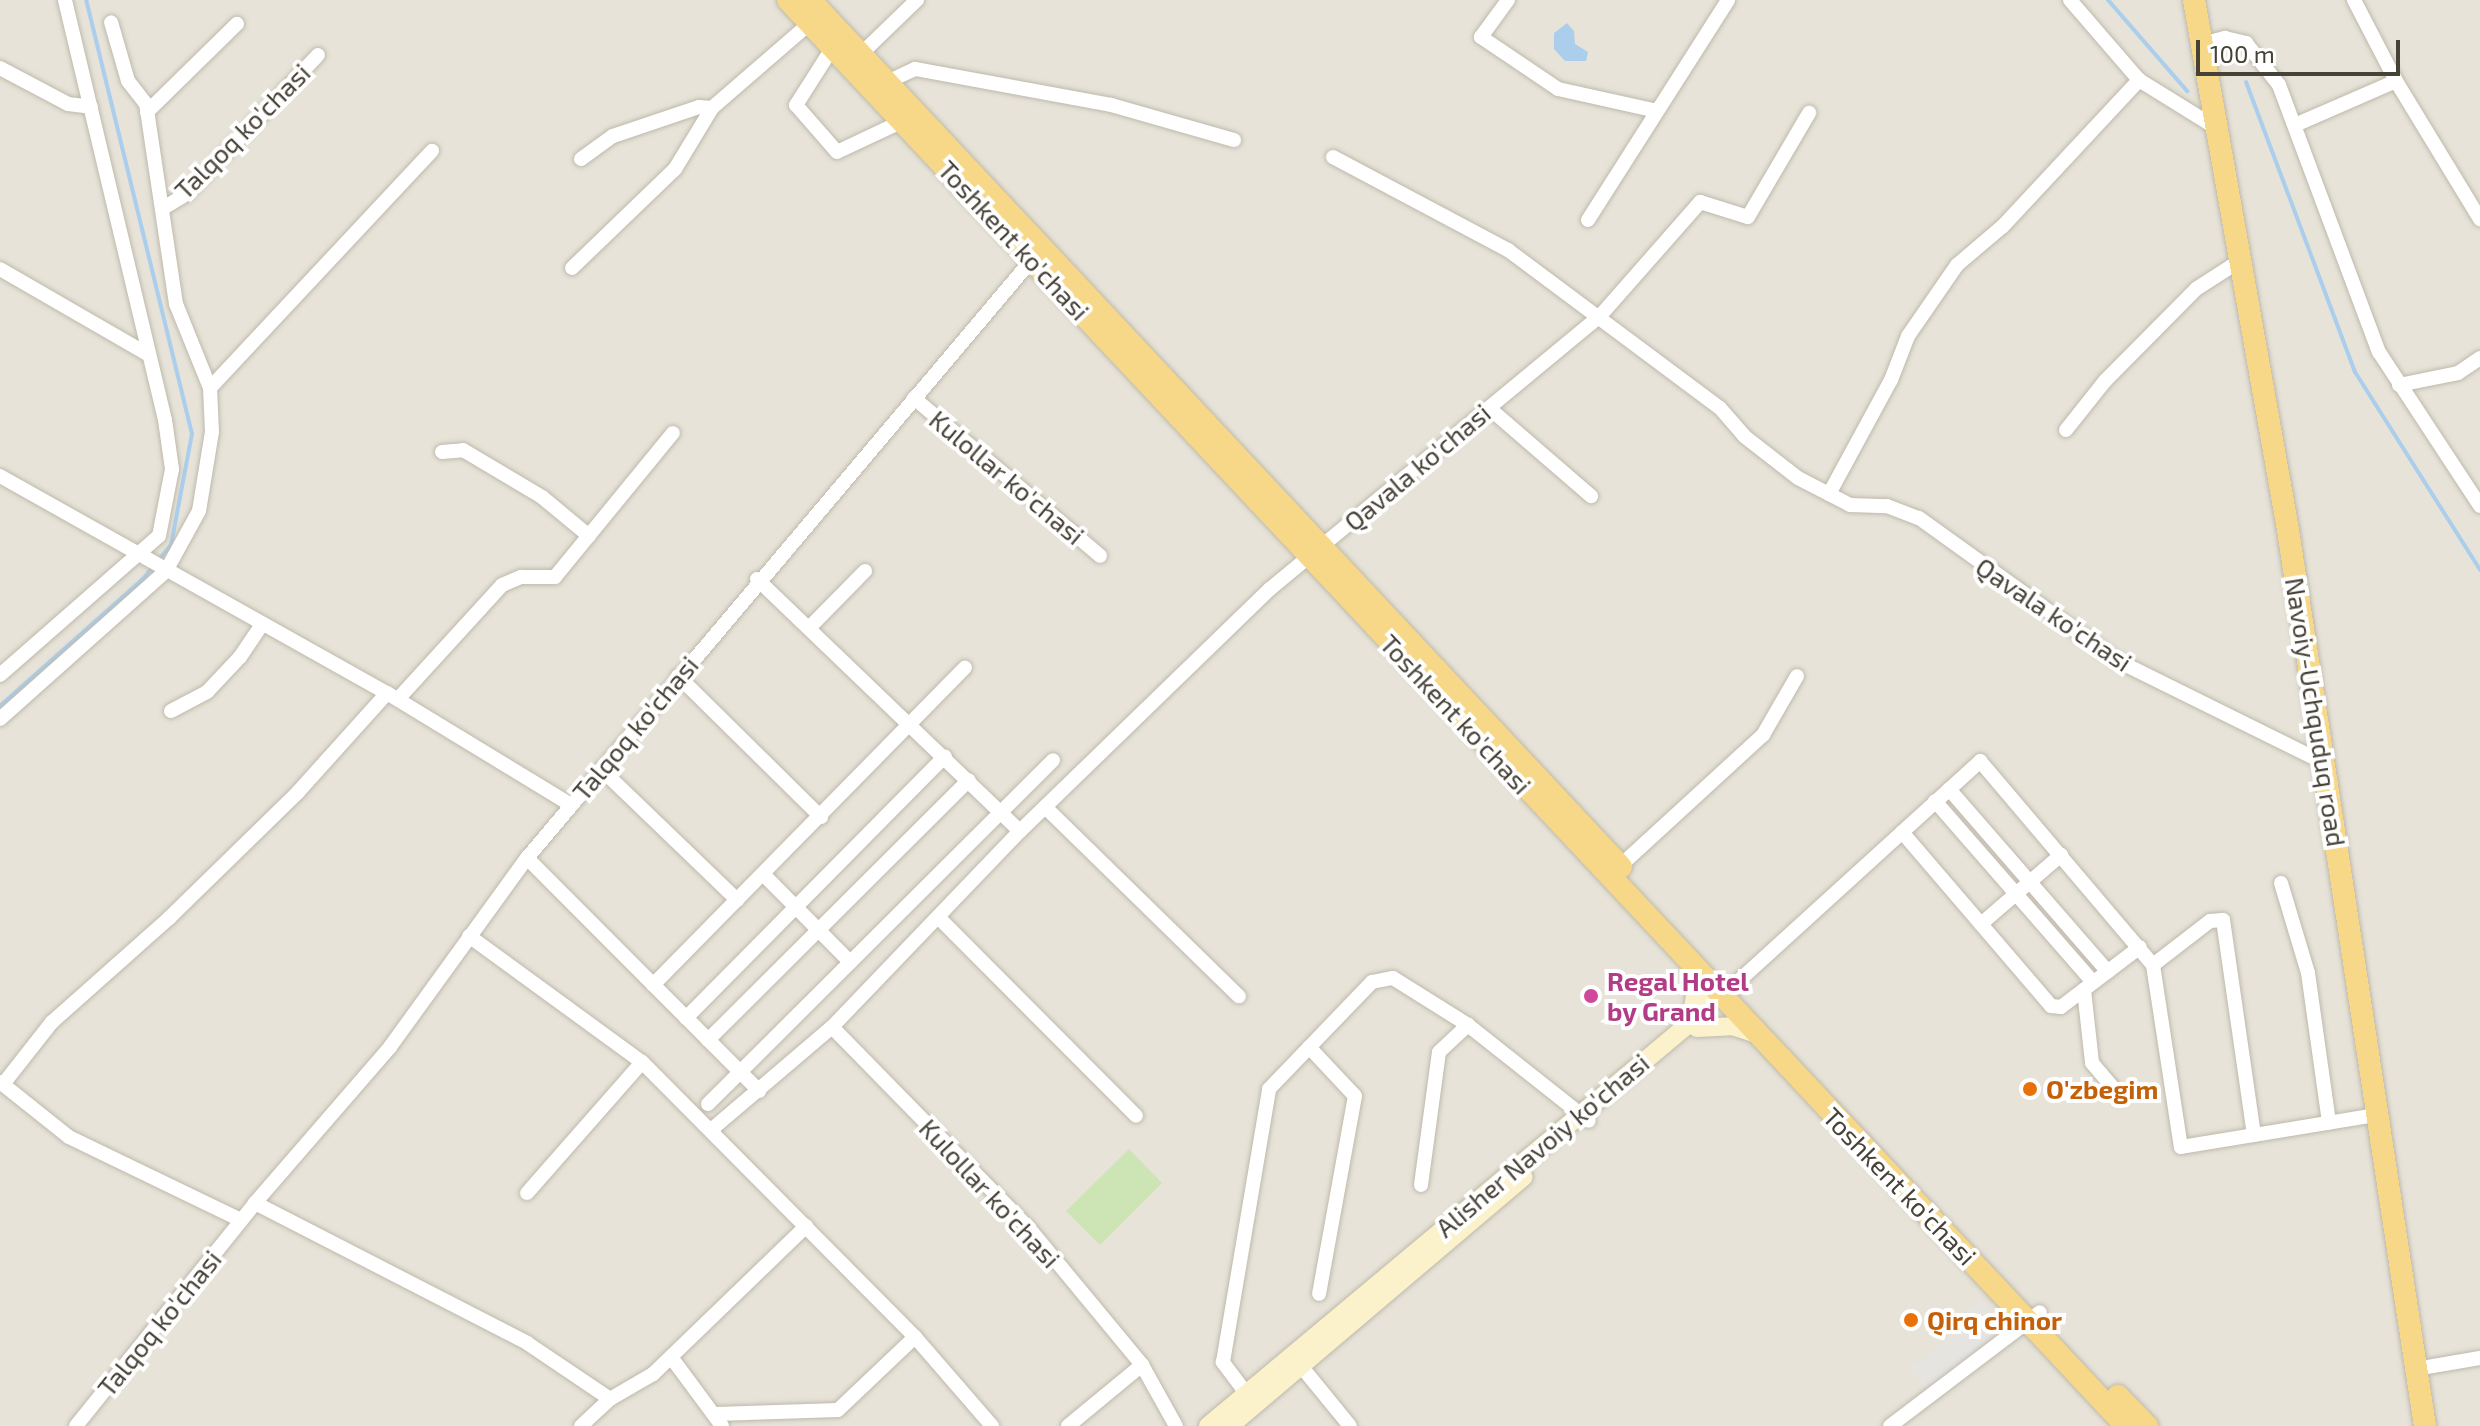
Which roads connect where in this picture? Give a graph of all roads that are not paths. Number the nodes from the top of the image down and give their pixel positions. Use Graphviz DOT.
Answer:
graph roads {
  1 [pos="65,0"];
  2 [pos="788,0"];
  3 [pos="810,0"];
  4 [pos="917,0"];
  5 [pos="1508,0"];
  6 [pos="1728,0"];
  7 [pos="2070,0"];
  8 [pos="2194,0"];
  9 [pos="2354,0"];
  10 [pos="111,22"];
  11 [pos="810,23"];
  12 [pos="237,24"];
  13 [pos="2202,44"];
  14 [pos="833,47"];
  15 [pos="861,54"];
  16 [pos="318,55"];
  17 [pos="0,68"];
  18 [pos="2139,80"];
  19 [pos="2396,81"];
  20 [pos="887,82"];
  21 [pos="91,107"];
  22 [pos="712,108"];
  23 [pos="1657,111"];
  24 [pos="147,112"];
  25 [pos="1809,113"];
  26 [pos="903,121"];
  27 [pos="2295,125"];
  28 [pos="2218,129"];
  29 [pos="1234,140"];
  30 [pos="432,151"];
  31 [pos="1333,157"];
  32 [pos="581,159"];
  33 [pos="165,207"];
  34 [pos="2480,219"];
  35 [pos="1588,220"];
  36 [pos="1038,253"];
  37 [pos="2241,260"];
  38 [pos="572,268"];
  39 [pos="0,269"];
  40 [pos="1600,316"];
  41 [pos="147,354"];
  42 [pos="2480,358"];
  43 [pos="2399,385"];
  44 [pos="210,388"];
  45 [pos="914,398"];
  46 [pos="1489,408"];
  47 [pos="2066,430"];
  48 [pos="673,433"];
  49 [pos="442,452"];
  50 [pos="0,476"];
  51 [pos="1829,494"];
  52 [pos="1591,496"];
  53 [pos="2480,506"];
  54 [pos="589,536"];
  55 [pos="1315,551"];
  56 [pos="1100,556"];
  57 [pos="138,557"];
  58 [pos="166,571"];
  59 [pos="865,571"];
  60 [pos="757,579"];
  61 [pos="262,624"];
  62 [pos="809,628"];
  63 [pos="965,668"];
  64 [pos="0,675"];
  65 [pos="678,676"];
  66 [pos="1797,676"];
  67 [pos="392,696"];
  68 [pos="171,711"];
  69 [pos="0,719"];
  70 [pos="913,725"];
  71 [pos="945,756"];
  72 [pos="1053,760"];
  73 [pos="2324,763"];
  74 [pos="601,769"];
  75 [pos="969,780"];
  76 [pos="1949,789"];
  77 [pos="1935,801"];
  78 [pos="571,805"];
  79 [pos="1045,807"];
  80 [pos="1001,812"];
  81 [pos="821,817"];
  82 [pos="1020,831"];
  83 [pos="1902,832"];
  84 [pos="2061,855"];
  85 [pos="527,858"];
  86 [pos="1620,866"];
  87 [pos="763,874"];
  88 [pos="2029,882"];
  89 [pos="2281,883"];
  90 [pos="2016,894"];
  91 [pos="737,900"];
  92 [pos="796,907"];
  93 [pos="939,918"];
  94 [pos="1981,924"];
  95 [pos="818,930"];
  96 [pos="469,936"];
  97 [pos="2140,947"];
  98 [pos="850,962"];
  99 [pos="1690,962"];
  100 [pos="2153,965"];
  101 [pos="2108,972"];
  102 [pos="653,985"];
  103 [pos="2089,986"];
  104 [pos="1725,993"];
  105 [pos="1239,996"];
  106 [pos="686,1018"];
  107 [pos="1468,1025"];
  108 [pos="1694,1025"];
  109 [pos="832,1027"];
  110 [pos="1756,1034"];
  111 [pos="708,1040"];
  112 [pos="1309,1047"];
  113 [pos="642,1062"];
  114 [pos="740,1072"];
  115 [pos="2,1082"];
  116 [pos="759,1091"];
  117 [pos="2121,1097"];
  118 [pos="708,1104"];
  119 [pos="2377,1115"];
  120 [pos="1136,1116"];
  121 [pos="1585,1117"];
  122 [pos="2329,1123"];
  123 [pos="711,1130"];
  124 [pos="2254,1135"];
  125 [pos="1421,1185"];
  126 [pos="527,1193"];
  127 [pos="255,1203"];
  128 [pos="241,1220"];
  129 [pos="806,1226"];
  130 [pos="1319,1294"];
  131 [pos="2034,1316"];
  132 [pos="915,1337"];
  133 [pos="671,1357"];
  134 [pos="2480,1358"];
  135 [pos="1142,1365"];
  136 [pos="1301,1366"];
  137 [pos="2416,1369"];
  138 [pos="1246,1393"];
  139 [pos="610,1399"];
  140 [pos="719,1420"];
  141 [pos="1914,1420"];
  142 [pos="76,1426"];
  143 [pos="581,1426"];
  144 [pos="992,1426"];
  145 [pos="1068,1426"];
  146 [pos="1176,1426"];
  147 [pos="1208,1426"];
  148 [pos="1230,1426"];
  149 [pos="1350,1426"];
  150 [pos="1890,1426"];
  151 [pos="2126,1426"];
  152 [pos="2147,1426"];
  153 [pos="2425,1426"];
  1 -- 21 [label="street"];
  2 -- 11 [label="highway, Toshkent ko'chasi"];
  3 -- 15 [label="highway, Toshkent ko'chasi"];
  4 -- 15 [label="street"];
  5 -- 23 [label="street"];
  6 -- 23 [label="street"];
  7 -- 18 [label="street"];
  8 -- 13 [label="highway, Navoiy-Uchquduq road"];
  9 -- 19 [label="street"];
  10 -- 24 [label="street"];
  11 -- 14 [label="highway, Toshkent ko'chasi"];
  11 -- 22 [label="street"];
  12 -- 24 [label="street"];
  13 -- 27 [label="street"];
  13 -- 28 [label="highway, Navoiy-Uchquduq road"];
  14 -- 26 [label="highway, Toshkent ko'chasi"];
  14 -- 26 [label="street"];
  15 -- 20 [label="highway, Toshkent ko'chasi"];
  16 -- 33 [label="street, Talqoq ko'chasi"];
  17 -- 21 [label="street"];
  18 -- 28 [label="street"];
  18 -- 51 [label="street"];
  19 -- 27 [label="street"];
  19 -- 34 [label="street"];
  20 -- 29 [label="street"];
  20 -- 36 [label="highway, Toshkent ko'chasi"];
  21 -- 41 [label="street"];
  22 -- 32 [label="street"];
  22 -- 38 [label="street"];
  23 -- 35 [label="street"];
  24 -- 33 [label="street"];
  25 -- 40 [label="street"];
  26 -- 36 [label="highway, Toshkent ko'chasi"];
  27 -- 43 [label="street"];
  28 -- 37 [label="highway, Navoiy-Uchquduq road"];
  30 -- 44 [label="street"];
  31 -- 40 [label="street, Qavala ko'chasi"];
  33 -- 44 [label="street"];
  36 -- 45 [label="street, Talqoq ko'chasi"];
  36 -- 55 [label="highway, Toshkent ko'chasi"];
  37 -- 47 [label="street"];
  37 -- 73 [label="highway, Navoiy-Uchquduq road"];
  39 -- 41 [label="street"];
  40 -- 46 [label="street, Qavala ko'chasi"];
  40 -- 51 [label="street, Qavala ko'chasi"];
  41 -- 57 [label="street"];
  42 -- 43 [label="street"];
  43 -- 53 [label="street"];
  44 -- 58 [label="street"];
  45 -- 56 [label="street, Kulollar ko'chasi"];
  45 -- 60 [label="street, Talqoq ko'chasi"];
  46 -- 52 [label="street"];
  46 -- 55 [label="street, Qavala ko'chasi"];
  48 -- 54 [label="street"];
  49 -- 54 [label="street"];
  50 -- 57 [label="street"];
  51 -- 73 [label="street, Qavala ko'chasi"];
  54 -- 67 [label="street"];
  55 -- 79 [label="street"];
  55 -- 86 [label="highway, Toshkent ko'chasi"];
  55 -- 99 [label="highway, Toshkent ko'chasi"];
  57 -- 58 [label="street"];
  57 -- 64 [label="street"];
  58 -- 61 [label="street"];
  58 -- 69 [label="street"];
  59 -- 62 [label="street"];
  60 -- 62 [label="street"];
  60 -- 65 [label="street, Talqoq ko'chasi"];
  61 -- 67 [label="street"];
  61 -- 68 [label="street"];
  62 -- 70 [label="street"];
  63 -- 70 [label="street"];
  65 -- 74 [label="street, Talqoq ko'chasi"];
  65 -- 81 [label="street"];
  66 -- 86 [label="street"];
  67 -- 78 [label="street"];
  67 -- 115 [label="street"];
  70 -- 71 [label="street"];
  70 -- 81 [label="street"];
  71 -- 75 [label="street"];
  71 -- 92 [label="street"];
  72 -- 80 [label="street"];
  73 -- 119 [label="highway, Navoiy-Uchquduq road"];
  74 -- 78 [label="street, Talqoq ko'chasi"];
  74 -- 91 [label="street"];
  75 -- 80 [label="street"];
  75 -- 95 [label="street"];
  76 -- 77 [label="street"];
  76 -- 84 [label="street"];
  76 -- 88 [label="street"];
  77 -- 83 [label="street"];
  77 -- 90 [label="street"];
  78 -- 85 [label="street, Talqoq ko'chasi"];
  79 -- 82 [label="street"];
  79 -- 105 [label="street"];
  80 -- 82 [label="street"];
  80 -- 98 [label="street"];
  81 -- 87 [label="street"];
  82 -- 93 [label="street"];
  83 -- 94 [label="street"];
  83 -- 104 [label="street"];
  84 -- 88 [label="street"];
  84 -- 97 [label="street"];
  85 -- 96 [label="street, Talqoq ko'chasi"];
  85 -- 102 [label="street"];
  86 -- 104 [label="highway, Toshkent ko'chasi"];
  87 -- 91 [label="street"];
  87 -- 92 [label="street"];
  88 -- 90 [label="street"];
  88 -- 101 [label="street"];
  89 -- 122 [label="street"];
  90 -- 94 [label="street"];
  90 -- 103 [label="street"];
  91 -- 102 [label="street"];
  92 -- 95 [label="street"];
  92 -- 106 [label="street"];
  93 -- 109 [label="street"];
  93 -- 120 [label="street"];
  94 -- 103 [label="street"];
  95 -- 98 [label="street"];
  95 -- 111 [label="street"];
  96 -- 113 [label="street"];
  96 -- 127 [label="street, Talqoq ko'chasi"];
  97 -- 100 [label="street"];
  97 -- 101 [label="street"];
  98 -- 114 [label="street"];
  99 -- 104 [label="highway, Toshkent ko'chasi"];
  99 -- 108 [label="main road"];
  100 -- 124 [label="street"];
  100 -- 124 [label="street"];
  101 -- 103 [label="street"];
  102 -- 106 [label="street"];
  103 -- 117 [label="street"];
  104 -- 108 [label="main road, Alisher Navoiy ko'chasi"];
  104 -- 110 [label="highway, Toshkent ko'chasi"];
  104 -- 131 [label="highway, Toshkent ko'chasi"];
  106 -- 111 [label="street"];
  107 -- 112 [label="street"];
  107 -- 121 [label="street"];
  107 -- 125 [label="street"];
  108 -- 110 [label="main road"];
  108 -- 121 [label="main road, Alisher Navoiy ko'chasi"];
  109 -- 116 [label="street"];
  109 -- 135 [label="street, Kulollar ko'chasi"];
  110 -- 131 [label="highway, Toshkent ko'chasi"];
  111 -- 114 [label="street"];
  112 -- 130 [label="street"];
  112 -- 138 [label="street"];
  113 -- 123 [label="street"];
  113 -- 126 [label="street"];
  114 -- 116 [label="street"];
  114 -- 118 [label="street"];
  115 -- 128 [label="street"];
  116 -- 123 [label="street"];
  119 -- 122 [label="street"];
  119 -- 137 [label="highway, Navoiy-Uchquduq road"];
  121 -- 136 [label="main road, Alisher Navoiy ko'chasi"];
  121 -- 138 [label="main road, Alisher Navoiy ko'chasi"];
  122 -- 124 [label="street"];
  123 -- 129 [label="street"];
  127 -- 128 [label="street, Talqoq ko'chasi"];
  127 -- 139 [label="street"];
  128 -- 142 [label="street, Talqoq ko'chasi"];
  129 -- 132 [label="street"];
  129 -- 133 [label="street"];
  131 -- 141 [label="street"];
  131 -- 151 [label="highway, Toshkent ko'chasi"];
  131 -- 152 [label="highway, Toshkent ko'chasi"];
  132 -- 140 [label="street"];
  132 -- 144 [label="street"];
  133 -- 139 [label="street"];
  133 -- 140 [label="street"];
  134 -- 137 [label="street"];
  135 -- 145 [label="street"];
  135 -- 146 [label="street, Kulollar ko'chasi"];
  136 -- 148 [label="main road, Alisher Navoiy ko'chasi"];
  136 -- 149 [label="street"];
  137 -- 153 [label="highway, Navoiy-Uchquduq road"];
  138 -- 147 [label="main road, Alisher Navoiy ko'chasi"];
  139 -- 143 [label="street"];
  141 -- 150 [label="street"];
}
